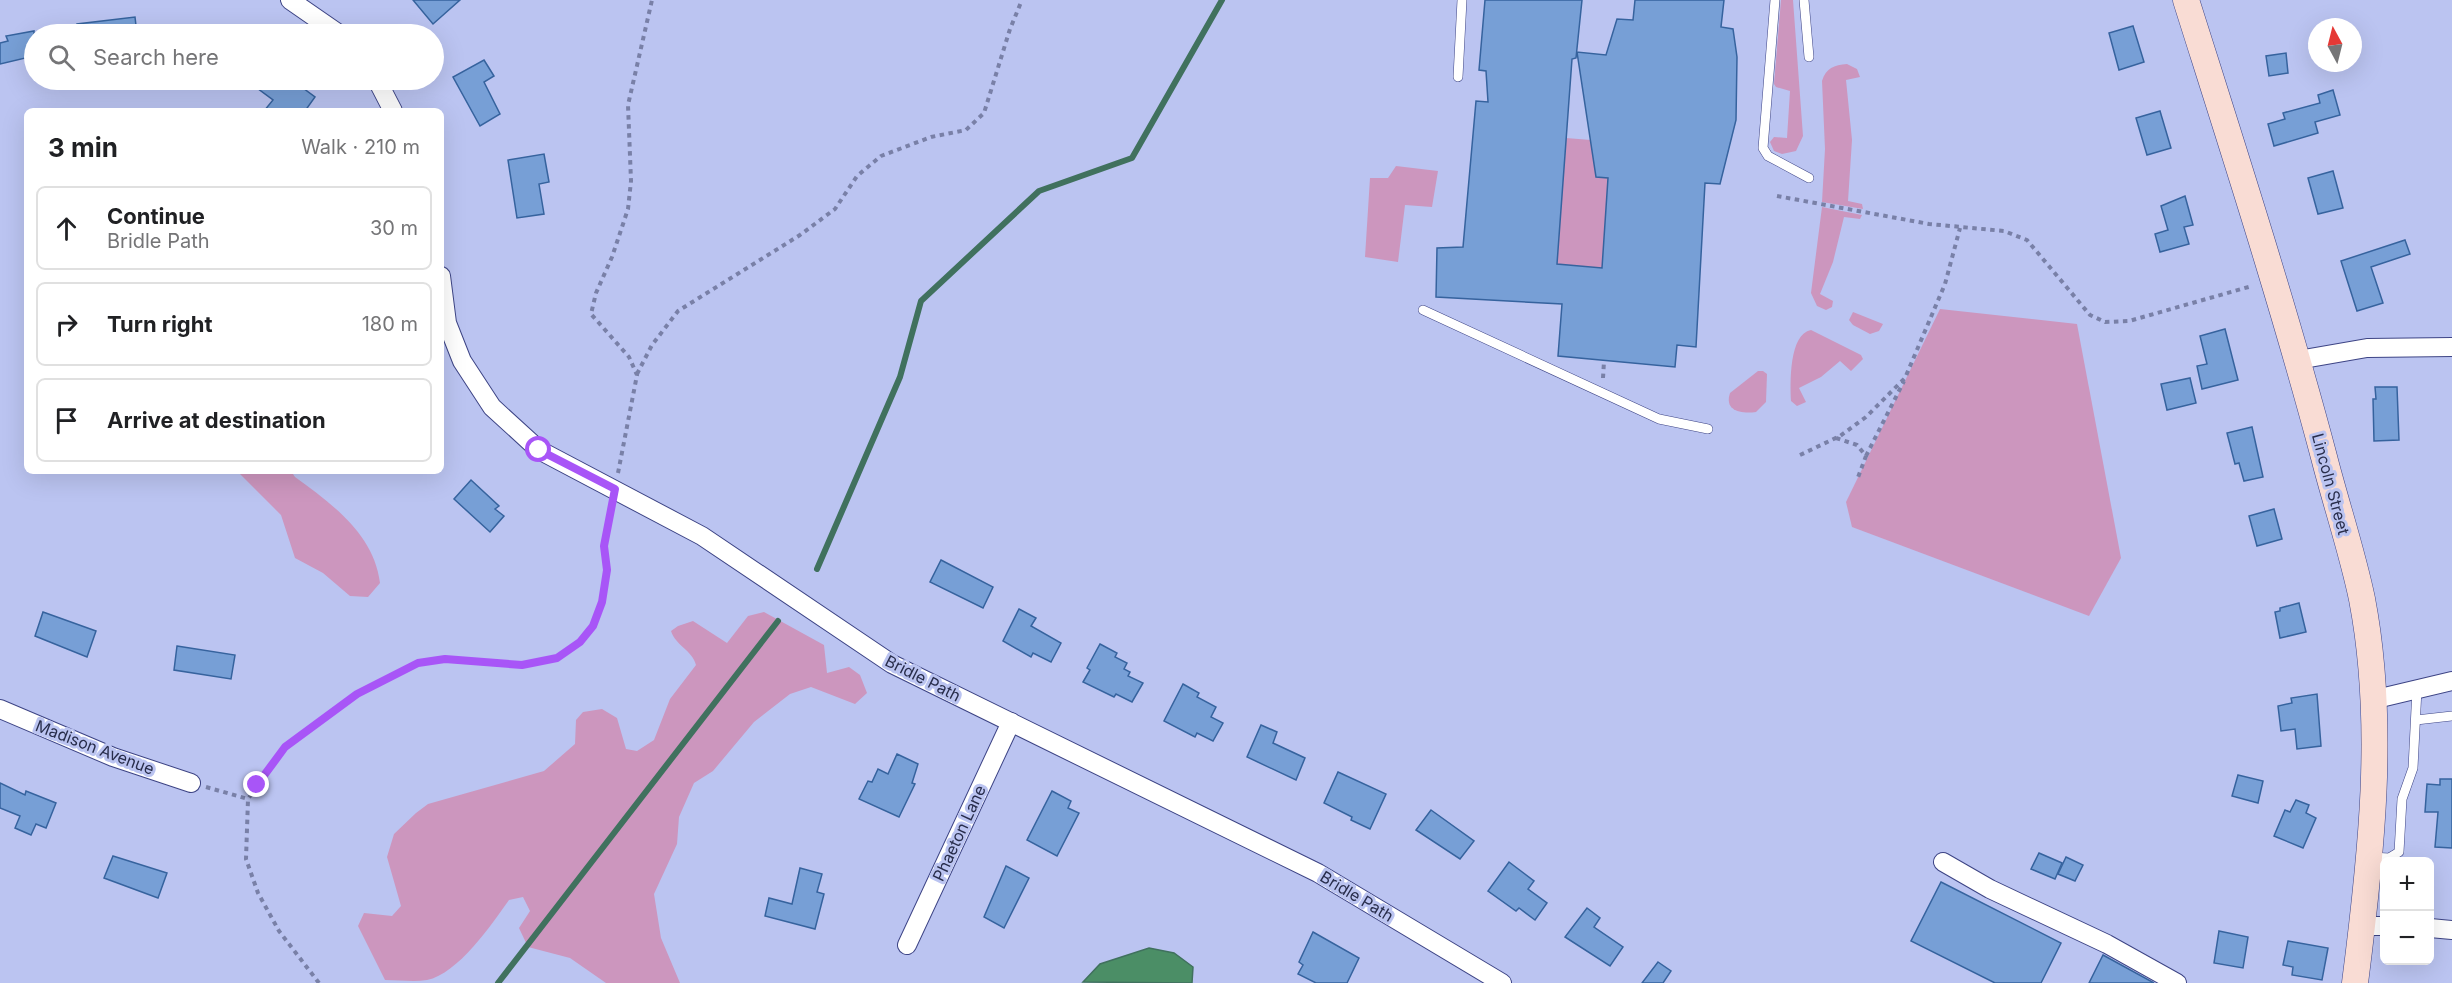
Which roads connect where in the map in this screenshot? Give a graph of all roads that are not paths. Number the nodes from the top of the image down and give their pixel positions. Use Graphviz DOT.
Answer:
graph roads {
  1 [pos="290,0"];
  2 [pos="1462,0"];
  3 [pos="1775,0"];
  4 [pos="1804,0"];
  5 [pos="2186,0"];
  6 [pos="325,24"];
  7 [pos="1809,57"];
  8 [pos="1458,77"];
  9 [pos="382,90"];
  10 [pos="391,108"];
  11 [pos="1809,178"];
  12 [pos="444,300"];
  13 [pos="1423,310"];
  14 [pos="2452,347"];
  15 [pos="2298,360"];
  16 [pos="1708,429"];
  17 [pos="2452,681"];
  18 [pos="2417,689"];
  19 [pos="2372,700"];
  20 [pos="0,709"];
  21 [pos="2452,716"];
  22 [pos="2416,720"];
  23 [pos="1011,722"];
  24 [pos="191,783"];
  25 [pos="2370,857"];
  26 [pos="1943,862"];
  27 [pos="2374,926"];
  28 [pos="2434,928"];
  29 [pos="2452,930"];
  30 [pos="907,945"];
  31 [pos="1502,983"];
  32 [pos="2177,983"];
  33 [pos="2355,983"];
  1 -- 6 [label="street"];
  2 -- 8 [label="lane"];
  3 -- 11 [label="lane"];
  4 -- 7 [label="lane"];
  5 -- 15 [label="main road, Lincoln Street"];
  9 -- 10 [label="street"];
  12 -- 23 [label="street, Bridle Path"];
  13 -- 16 [label="lane"];
  14 -- 15 [label="street"];
  15 -- 19 [label="main road, Lincoln Street"];
  17 -- 18 [label="street"];
  18 -- 19 [label="street"];
  18 -- 22 [label="lane"];
  19 -- 25 [label="main road, Lincoln Street"];
  20 -- 24 [label="street, Madison Avenue"];
  21 -- 22 [label="lane"];
  22 -- 25 [label="lane"];
  23 -- 30 [label="street, Phaeton Lane"];
  23 -- 31 [label="street, Bridle Path"];
  25 -- 27 [label="main road, Lincoln Street"];
  26 -- 32 [label="street"];
  27 -- 33 [label="main road, Lincoln Street"];
  28 -- 29 [label="street"];
}
